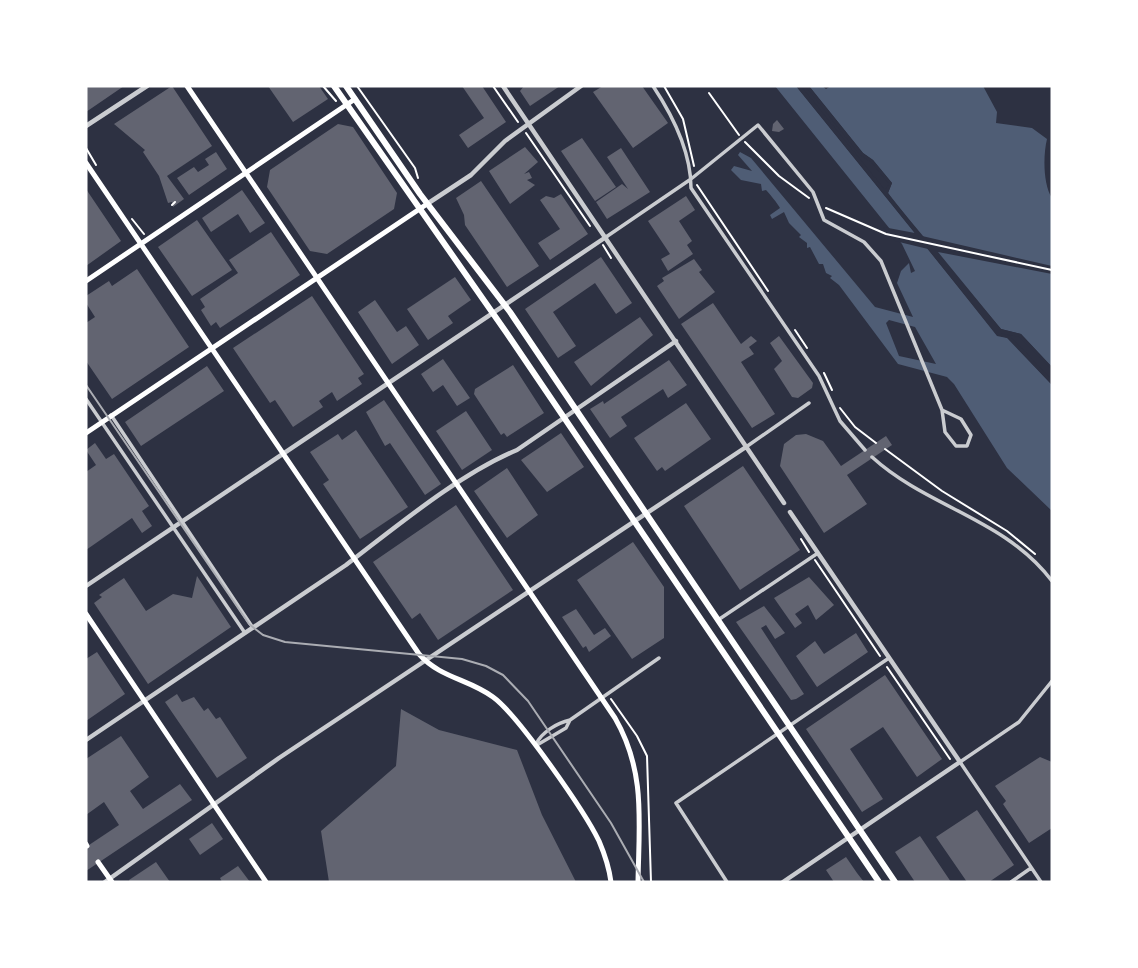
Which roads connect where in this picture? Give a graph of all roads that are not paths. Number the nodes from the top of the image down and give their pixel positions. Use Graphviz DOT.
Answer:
graph roads {
  1 [pos="147,86"];
  2 [pos="187,86"];
  3 [pos="334,86"];
  4 [pos="346,86"];
  5 [pos="503,86"];
  6 [pos="581,86"];
  7 [pos="653,86"];
  8 [pos="355,99"];
  9 [pos="347,105"];
  10 [pos="528,124"];
  11 [pos="86,125"];
  12 [pos="86,163"];
  13 [pos="244,173"];
  14 [pos="691,179"];
  15 [pos="427,204"];
  16 [pos="418,210"];
  17 [pos="606,237"];
  18 [pos="139,244"];
  19 [pos="315,278"];
  20 [pos="86,281"];
  21 [pos="504,304"];
  22 [pos="492,312"];
  23 [pos="676,341"];
  24 [pos="209,348"];
  25 [pos="388,382"];
  26 [pos="86,399"];
  27 [pos="809,403"];
  28 [pos="575,410"];
  29 [pos="942,410"];
  30 [pos="111,415"];
  31 [pos="564,417"];
  32 [pos="101,422"];
  33 [pos="86,433"];
  34 [pos="746,447"];
  35 [pos="865,450"];
  36 [pos="282,453"];
  37 [pos="872,457"];
  38 [pos="457,485"];
  39 [pos="784,503"];
  40 [pos="790,512"];
  41 [pos="646,514"];
  42 [pos="183,520"];
  43 [pos="635,522"];
  44 [pos="172,528"];
  45 [pos="815,555"];
  46 [pos="354,560"];
  47 [pos="1052,581"];
  48 [pos="86,586"];
  49 [pos="530,594"];
  50 [pos="86,614"];
  51 [pos="718,620"];
  52 [pos="253,628"];
  53 [pos="245,633"];
  54 [pos="659,658"];
  55 [pos="889,658"];
  56 [pos="425,661"];
  57 [pos="1052,681"];
  58 [pos="601,698"];
  59 [pos="144,701"];
  60 [pos="789,725"];
  61 [pos="778,733"];
  62 [pos="86,740"];
  63 [pos="534,746"];
  64 [pos="960,762"];
  65 [pos="215,805"];
  66 [pos="860,829"];
  67 [pos="848,838"];
  68 [pos="98,862"];
  69 [pos="1031,868"];
  70 [pos="109,881"];
  71 [pos="266,882"];
  72 [pos="611,882"];
  73 [pos="638,882"];
  74 [pos="727,882"];
  75 [pos="783,882"];
  76 [pos="879,882"];
  77 [pos="895,882"];
  78 [pos="1011,882"];
  79 [pos="1041,882"];
  1 -- 11 [label="street"];
  2 -- 13 [label="main road"];
  3 -- 9 [label="main road"];
  4 -- 8 [label="main road"];
  5 -- 10 [label="street"];
  6 -- 10 [label="street"];
  7 -- 14 [label="street"];
  8 -- 9 [label="main road"];
  8 -- 15 [label="main road"];
  9 -- 13 [label="main road"];
  9 -- 16 [label="main road"];
  10 -- 15 [label="street"];
  10 -- 17 [label="street"];
  12 -- 18 [label="main road"];
  13 -- 18 [label="main road"];
  13 -- 19 [label="main road"];
  14 -- 17 [label="street"];
  14 -- 29 [label="street"];
  14 -- 35 [label="street"];
  15 -- 16 [label="main road"];
  15 -- 21 [label="main road"];
  16 -- 19 [label="main road"];
  16 -- 22 [label="main road"];
  17 -- 21 [label="street"];
  17 -- 23 [label="street"];
  18 -- 20 [label="main road"];
  18 -- 24 [label="main road"];
  19 -- 24 [label="main road"];
  19 -- 25 [label="main road"];
  21 -- 22 [label="street"];
  21 -- 28 [label="main road"];
  22 -- 25 [label="street"];
  22 -- 31 [label="main road"];
  23 -- 28 [label="street"];
  23 -- 34 [label="street"];
  24 -- 30 [label="main road"];
  24 -- 36 [label="main road"];
  25 -- 36 [label="street"];
  25 -- 38 [label="main road"];
  26 -- 32 [label="street"];
  27 -- 34 [label="street"];
  28 -- 31 [label="street"];
  28 -- 41 [label="main road"];
  29 -- 29 [label="street"];
  30 -- 32 [label="main road"];
  30 -- 42 [label="street"];
  31 -- 38 [label="street"];
  31 -- 43 [label="main road"];
  32 -- 33 [label="main road"];
  32 -- 44 [label="street"];
  34 -- 39 [label="street"];
  34 -- 41 [label="street"];
  36 -- 42 [label="street"];
  36 -- 46 [label="main road"];
  37 -- 47 [label="street"];
  38 -- 46 [label="street"];
  38 -- 49 [label="main road"];
  40 -- 45 [label="street"];
  41 -- 43 [label="street"];
  41 -- 51 [label="main road"];
  42 -- 44 [label="street"];
  42 -- 52 [label="street"];
  43 -- 49 [label="street"];
  43 -- 61 [label="main road"];
  44 -- 48 [label="street"];
  44 -- 53 [label="street"];
  45 -- 51 [label="street"];
  45 -- 55 [label="street"];
  46 -- 52 [label="street"];
  46 -- 56 [label="main road"];
  49 -- 56 [label="street"];
  49 -- 58 [label="main road"];
  50 -- 59 [label="main road"];
  51 -- 60 [label="main road"];
  52 -- 53 [label="street"];
  53 -- 59 [label="street"];
  54 -- 58 [label="street"];
  55 -- 60 [label="street"];
  55 -- 64 [label="street"];
  56 -- 63 [label="main road"];
  56 -- 65 [label="street"];
  57 -- 64 [label="street"];
  58 -- 63 [label="street"];
  58 -- 73 [label="main road"];
  59 -- 62 [label="street"];
  59 -- 65 [label="main road"];
  60 -- 61 [label="street"];
  60 -- 66 [label="main road"];
  61 -- 67 [label="main road"];
  61 -- 74 [label="street"];
  63 -- 72 [label="main road"];
  64 -- 66 [label="street"];
  64 -- 69 [label="street"];
  65 -- 70 [label="street"];
  65 -- 71 [label="main road"];
  66 -- 67 [label="street"];
  66 -- 77 [label="main road"];
  67 -- 75 [label="street"];
  67 -- 76 [label="main road"];
  68 -- 70 [label="main road"];
  69 -- 78 [label="street"];
  69 -- 79 [label="street"];
}
